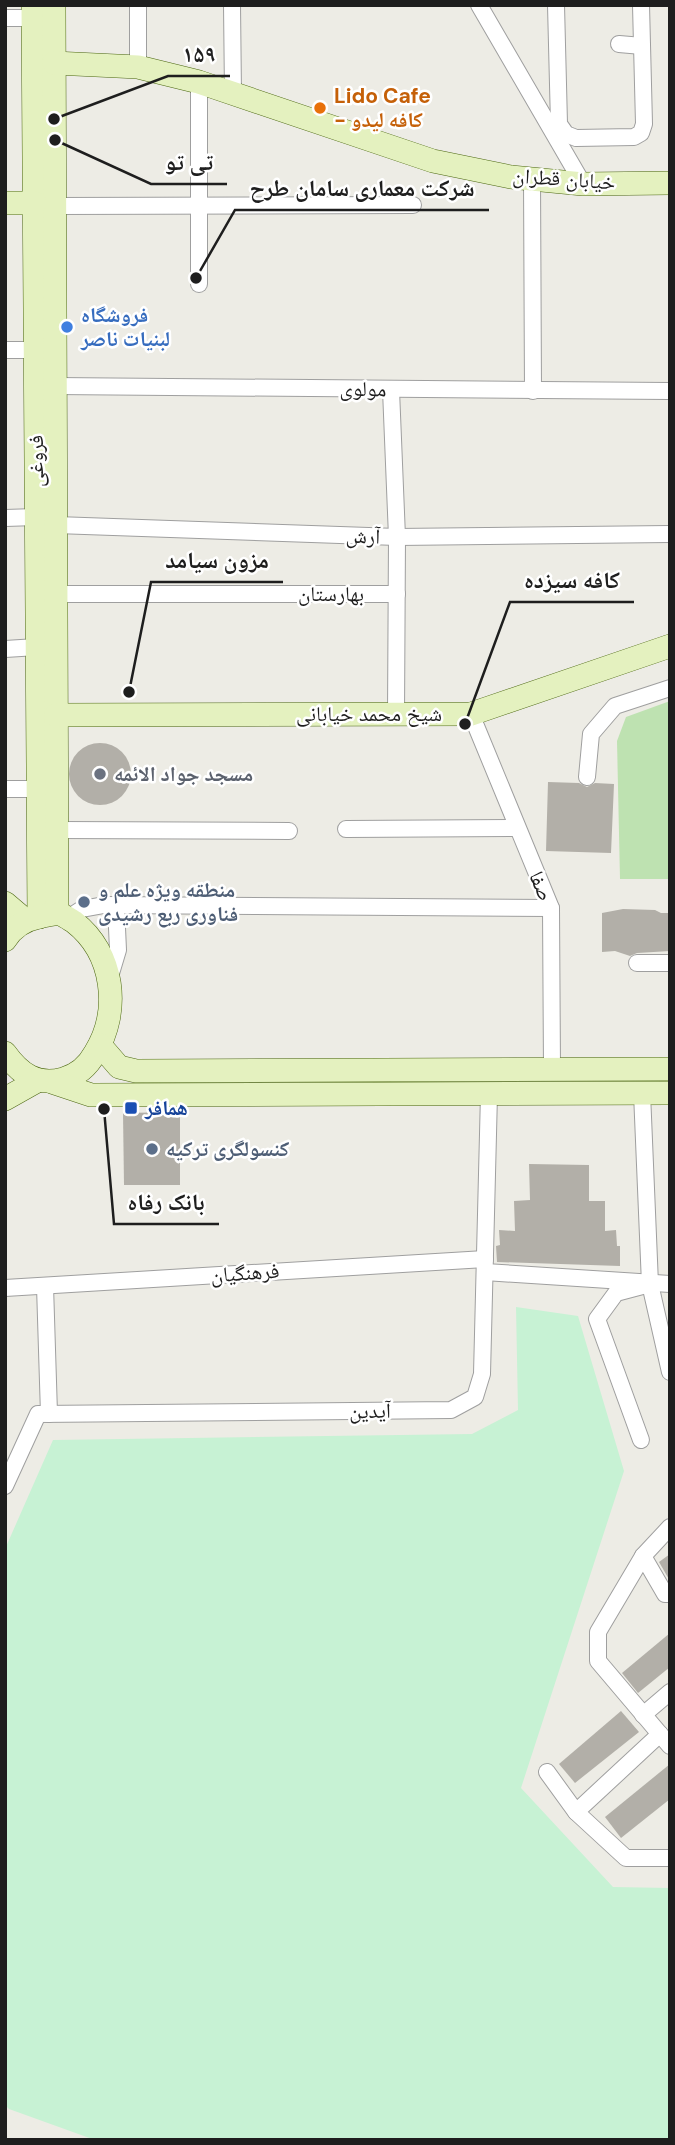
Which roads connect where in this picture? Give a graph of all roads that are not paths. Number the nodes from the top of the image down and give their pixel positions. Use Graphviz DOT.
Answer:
graph roads {
  1 [pos="54,5"];
  2 [pos="138,5"];
  3 [pos="232,5"];
  4 [pos="479,5"];
  5 [pos="556,5"];
  6 [pos="641,5"];
  7 [pos="33,12"];
  8 [pos="5,18"];
  9 [pos="619,44"];
  10 [pos="642,46"];
  11 [pos="54,63"];
  12 [pos="138,67"];
  13 [pos="199,82"];
  14 [pos="233,94"];
  15 [pos="532,179"];
  16 [pos="670,183"];
  17 [pos="583,184"];
  18 [pos="5,203"];
  19 [pos="45,204"];
  20 [pos="199,205"];
  21 [pos="413,205"];
  22 [pos="199,284"];
  23 [pos="5,350"];
  24 [pos="35,350"];
  25 [pos="55,386"];
  26 [pos="391,390"];
  27 [pos="533,391"];
  28 [pos="670,391"];
  29 [pos="5,518"];
  30 [pos="46,521"];
  31 [pos="670,534"];
  32 [pos="397,537"];
  33 [pos="56,594"];
  34 [pos="397,594"];
  35 [pos="670,646"];
  36 [pos="37,648"];
  37 [pos="5,649"];
  38 [pos="670,688"];
  39 [pos="471,714"];
  40 [pos="56,715"];
  41 [pos="396,715"];
  42 [pos="587,777"];
  43 [pos="5,789"];
  44 [pos="38,789"];
  45 [pos="516,828"];
  46 [pos="346,829"];
  47 [pos="57,830"];
  48 [pos="289,831"];
  49 [pos="5,903"];
  50 [pos="116,906"];
  51 [pos="551,908"];
  52 [pos="30,925"];
  53 [pos="637,963"];
  54 [pos="670,963"];
  55 [pos="109,980"];
  56 [pos="100,1045"];
  57 [pos="5,1053"];
  58 [pos="552,1069"];
  59 [pos="670,1069"];
  60 [pos="249,1071"];
  61 [pos="45,1082"];
  62 [pos="642,1093"];
  63 [pos="670,1093"];
  64 [pos="489,1094"];
  65 [pos="249,1095"];
  66 [pos="5,1099"];
  67 [pos="485,1265"];
  68 [pos="650,1284"];
  69 [pos="670,1284"];
  70 [pos="45,1286"];
  71 [pos="5,1288"];
  72 [pos="670,1372"];
  73 [pos="49,1414"];
  74 [pos="641,1440"];
  75 [pos="5,1486"];
  76 [pos="670,1527"];
  77 [pos="643,1556"];
  78 [pos="670,1594"];
  79 [pos="670,1692"];
  80 [pos="643,1715"];
  81 [pos="665,1740"];
  82 [pos="547,1772"];
  83 [pos="576,1812"];
  84 [pos="670,1858"];
  1 -- 11 [label="main road, فروغى"];
  2 -- 12 [label="street"];
  3 -- 14 [label="street"];
  4 -- 17 [label="street"];
  5 -- 10 [label="street"];
  6 -- 10 [label="street"];
  7 -- 8 [label="street"];
  7 -- 19 [label="main road, فروغى"];
  9 -- 10 [label="street"];
  11 -- 12 [label="main road, خیابان قطران"];
  11 -- 19 [label="main road, فروغى"];
  12 -- 13 [label="main road, خیابان قطران"];
  13 -- 14 [label="main road, خیابان قطران"];
  13 -- 20 [label="street"];
  14 -- 15 [label="main road, خیابان قطران"];
  15 -- 17 [label="main road, خیابان قطران"];
  15 -- 27 [label="street"];
  16 -- 17 [label="main road, خیابان قطران"];
  18 -- 19 [label="main road"];
  19 -- 20 [label="street"];
  19 -- 24 [label="main road, فروغى"];
  19 -- 25 [label="main road, فروغى"];
  20 -- 21 [label="street"];
  20 -- 22 [label="street"];
  23 -- 24 [label="street"];
  24 -- 30 [label="main road, فروغى"];
  25 -- 26 [label="street, مولوی"];
  25 -- 30 [label="main road, فروغى"];
  26 -- 27 [label="street, مولوی"];
  26 -- 32 [label="street"];
  27 -- 28 [label="street, مولوی"];
  29 -- 30 [label="street, آرش"];
  30 -- 32 [label="street, آرش"];
  30 -- 33 [label="main road, فروغى"];
  30 -- 36 [label="main road, فروغى"];
  31 -- 32 [label="street, آرش"];
  32 -- 34 [label="street"];
  33 -- 34 [label="street, بهارستان"];
  33 -- 40 [label="main road, فروغى"];
  34 -- 41 [label="street"];
  35 -- 39 [label="main road, شیخ محمد خیابانی"];
  36 -- 37 [label="street"];
  36 -- 44 [label="main road, فروغى"];
  38 -- 42 [label="street"];
  39 -- 41 [label="main road, شیخ محمد خیابانی"];
  39 -- 45 [label="street, صفا"];
  40 -- 41 [label="main road, شیخ محمد خیابانی"];
  40 -- 47 [label="main road, فروغى"];
  43 -- 44 [label="street"];
  44 -- 52 [label="main road, فروغى"];
  45 -- 46 [label="street"];
  45 -- 51 [label="street, صفا"];
  47 -- 48 [label="street"];
  47 -- 52 [label="main road, فروغى"];
  49 -- 52 [label="main road"];
  50 -- 51 [label="street"];
  50 -- 52 [label="street"];
  50 -- 55 [label="street"];
  51 -- 58 [label="street, صفا"];
  52 -- 55 [label="main road"];
  53 -- 54 [label="street"];
  55 -- 56 [label="main road"];
  56 -- 60 [label="main road"];
  56 -- 61 [label="main road"];
  57 -- 61 [label="main road"];
  58 -- 59 [label="main road"];
  58 -- 60 [label="main road"];
  60 -- 65 [label="main road"];
  61 -- 65 [label="main road"];
  61 -- 66 [label="main road"];
  62 -- 63 [label="main road"];
  62 -- 64 [label="main road"];
  62 -- 68 [label="street"];
  64 -- 65 [label="main road"];
  64 -- 67 [label="street, آیدین"];
  67 -- 68 [label="street, فرهنگیان"];
  67 -- 70 [label="street, فرهنگیان"];
  67 -- 73 [label="street, آیدین"];
  68 -- 69 [label="street"];
  68 -- 72 [label="street"];
  68 -- 74 [label="street"];
  70 -- 71 [label="street, فرهنگیان"];
  70 -- 73 [label="street"];
  73 -- 75 [label="street"];
  76 -- 77 [label="street"];
  77 -- 78 [label="street"];
  77 -- 80 [label="street"];
  79 -- 80 [label="street"];
  80 -- 81 [label="street"];
  81 -- 83 [label="street"];
  82 -- 83 [label="street"];
  83 -- 84 [label="street"];
}
